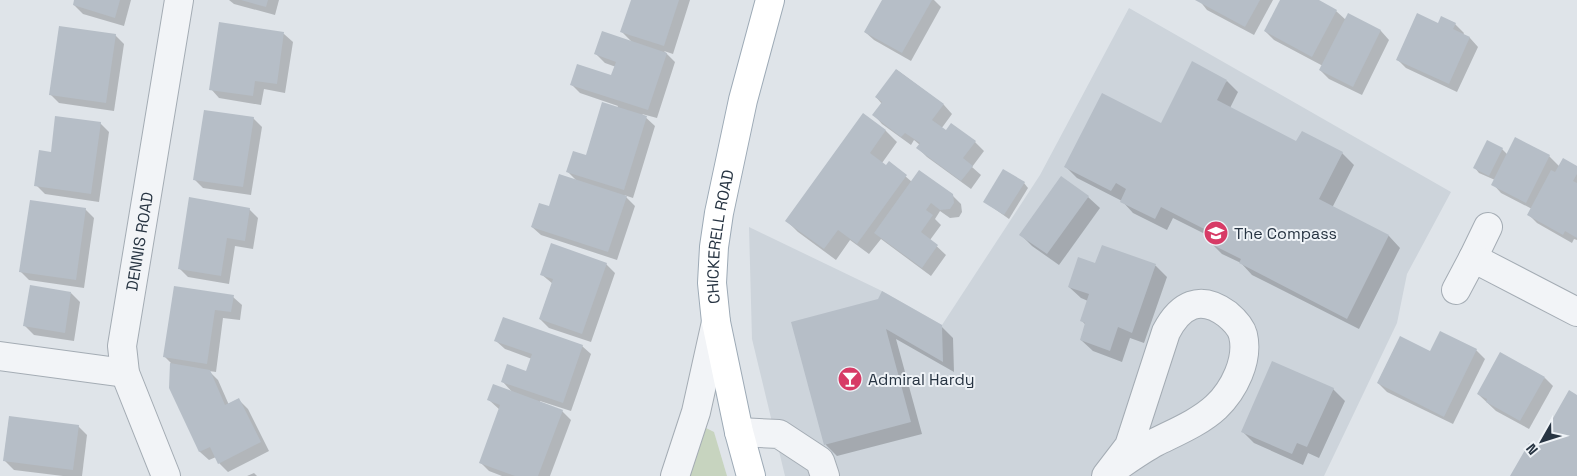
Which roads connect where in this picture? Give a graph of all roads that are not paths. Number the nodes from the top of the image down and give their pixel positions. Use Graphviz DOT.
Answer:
graph roads {
  1 [pos="179,0"];
  2 [pos="770,0"];
  3 [pos="1488,227"];
  4 [pos="1473,258"];
  5 [pos="1456,290"];
  6 [pos="1577,312"];
  7 [pos="716,322"];
  8 [pos="0,356"];
  9 [pos="125,373"];
  10 [pos="739,432"];
  11 [pos="1109,473"];
  12 [pos="166,476"];
  13 [pos="675,476"];
  14 [pos="750,476"];
  15 [pos="825,476"];
  1 -- 9 [label="street, DENNIS ROAD"];
  2 -- 7 [label="main road, CHICKERELL ROAD"];
  3 -- 4 [label="street"];
  4 -- 5 [label="street"];
  4 -- 6 [label="street"];
  7 -- 10 [label="main road, CHICKERELL ROAD"];
  7 -- 13 [label="street"];
  8 -- 9 [label="street"];
  9 -- 12 [label="street, DENNIS ROAD"];
  10 -- 14 [label="main road, CHICKERELL ROAD"];
  10 -- 15 [label="street"];
  11 -- 11 [label="street"];
}
